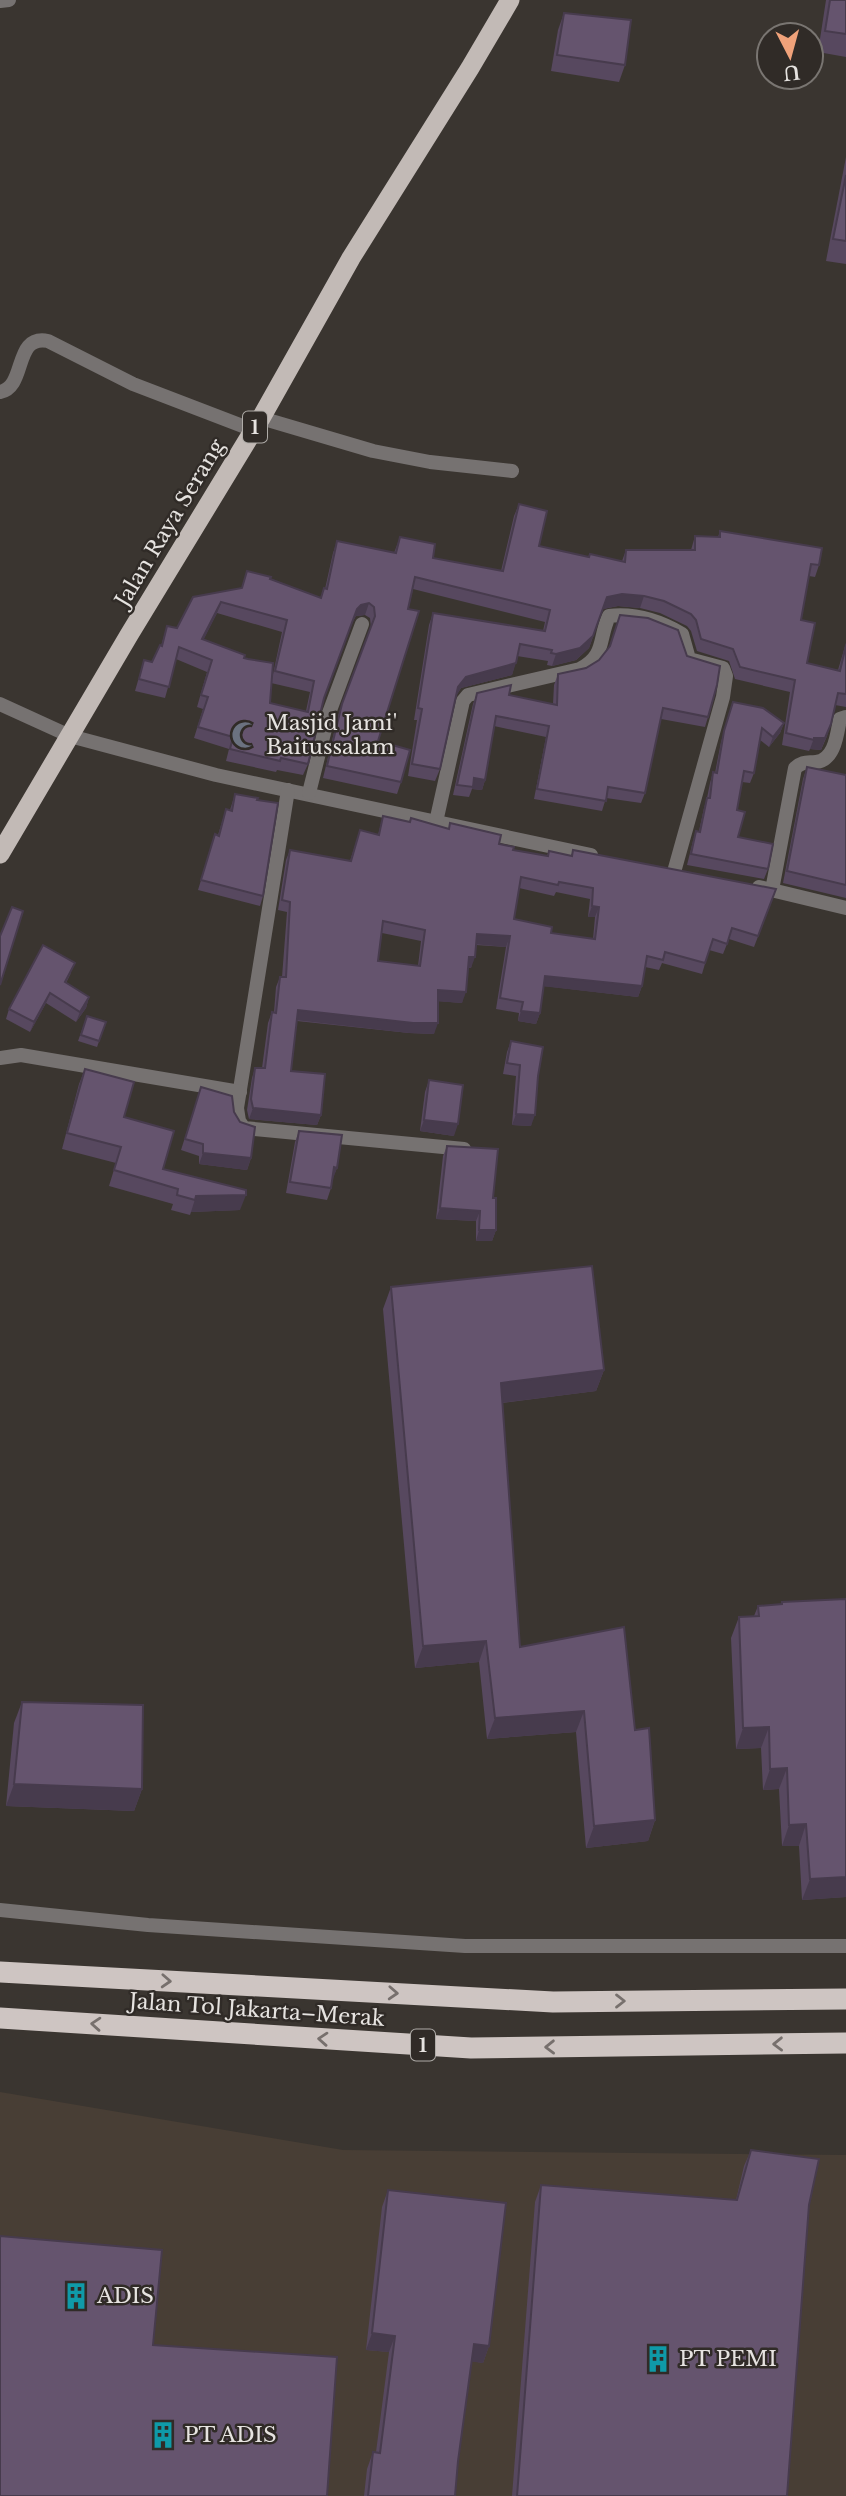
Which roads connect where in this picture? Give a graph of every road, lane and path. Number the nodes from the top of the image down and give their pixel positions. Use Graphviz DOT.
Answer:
graph roads {
  1 [pos="9,0"];
  2 [pos="510,0"];
  3 [pos="0,1"];
  4 [pos="0,392"];
  5 [pos="257,424"];
  6 [pos="512,471"];
  7 [pos="362,624"];
  8 [pos="0,705"];
  9 [pos="846,717"];
  10 [pos="70,736"];
  11 [pos="288,790"];
  12 [pos="309,793"];
  13 [pos="436,822"];
  14 [pos="0,854"];
  15 [pos="608,858"];
  16 [pos="674,872"];
  17 [pos="748,885"];
  18 [pos="772,890"];
  19 [pos="846,908"];
  20 [pos="0,1058"];
  21 [pos="240,1092"];
  22 [pos="477,1150"];
  23 [pos="0,1910"];
  24 [pos="846,1946"];
  25 [pos="0,1972"];
  26 [pos="846,1999"];
  27 [pos="0,2018"];
  28 [pos="846,2043"];
  1 -- 3 [label="street"];
  2 -- 5 [label="highway, Jalan Raya Serang / 1"];
  4 -- 5 [label="street"];
  5 -- 6 [label="street"];
  5 -- 10 [label="highway, Jalan Raya Serang / 1"];
  7 -- 12 [label="street"];
  8 -- 10 [label="street"];
  9 -- 18 [label="street"];
  10 -- 11 [label="street"];
  10 -- 14 [label="highway, Jalan Raya Serang / 1"];
  11 -- 12 [label="street"];
  11 -- 21 [label="street"];
  12 -- 13 [label="street"];
  13 -- 15 [label="street"];
  13 -- 16 [label="street"];
  17 -- 18 [label="street"];
  18 -- 19 [label="street"];
  20 -- 21 [label="street"];
  21 -- 22 [label="street"];
  23 -- 24 [label="street"];
  25 -- 26 [label="highway, Jalan Tol Jakarta–Merak, one-way"];
  28 -- 27 [label="highway, Jalan Tol Jakarta–Merak / 1, one-way"];
}
